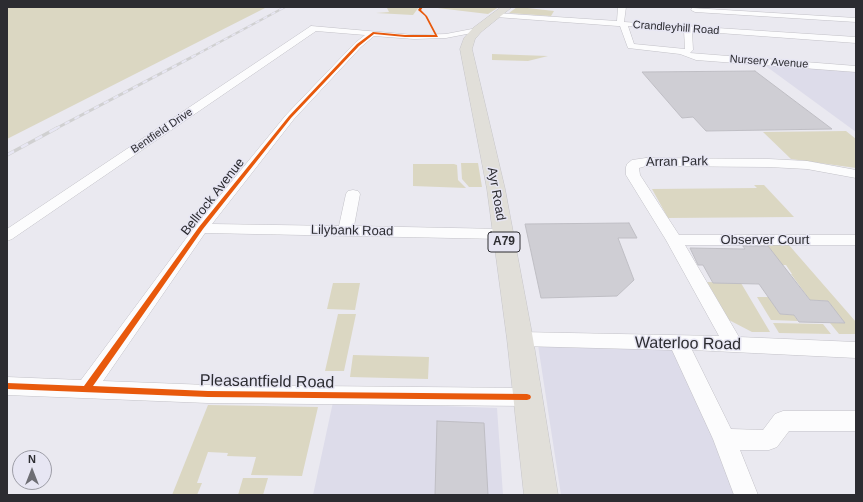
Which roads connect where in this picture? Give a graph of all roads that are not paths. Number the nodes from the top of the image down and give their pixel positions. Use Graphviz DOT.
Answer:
graph roads {
  1 [pos="622,7"];
  2 [pos="501,11"];
  3 [pos="694,19"];
  4 [pos="856,20"];
  5 [pos="621,24"];
  6 [pos="373,33"];
  7 [pos="446,36"];
  8 [pos="472,37"];
  9 [pos="856,40"];
  10 [pos="683,52"];
  11 [pos="856,69"];
  12 [pos="856,174"];
  13 [pos="353,194"];
  14 [pos="202,228"];
  15 [pos="345,231"];
  16 [pos="502,234"];
  17 [pos="7,236"];
  18 [pos="674,240"];
  19 [pos="856,240"];
  20 [pos="520,339"];
  21 [pos="679,344"];
  22 [pos="733,344"];
  23 [pos="856,350"];
  24 [pos="7,386"];
  25 [pos="87,388"];
  26 [pos="527,397"];
  27 [pos="856,421"];
  28 [pos="724,439"];
  29 [pos="541,495"];
  30 [pos="746,495"];
  1 -- 5 [label="street"];
  2 -- 5 [label="street, Crandleyhill Road"];
  2 -- 8 [label="main road"];
  3 -- 4 [label="street"];
  3 -- 5 [label="street, Crandleyhill Road"];
  3 -- 9 [label="street, Crandleyhill Road"];
  3 -- 10 [label="street"];
  5 -- 10 [label="street, Nursery Avenue"];
  6 -- 7 [label="street"];
  6 -- 14 [label="street, Bellrock Avenue"];
  6 -- 17 [label="street, Bentfield Drive"];
  7 -- 8 [label="street"];
  7 -- 8 [label="street"];
  8 -- 16 [label="main road, Ayr Road / A79"];
  10 -- 11 [label="street, Nursery Avenue"];
  12 -- 18 [label="street, Arran Park"];
  13 -- 15 [label="street"];
  14 -- 15 [label="street, Lilybank Road"];
  14 -- 25 [label="street, Bellrock Avenue"];
  15 -- 16 [label="street, Lilybank Road"];
  16 -- 20 [label="main road, Ayr Road / A79"];
  18 -- 19 [label="street, Observer Court"];
  18 -- 22 [label="street, Arran Park"];
  20 -- 21 [label="street, Waterloo Road"];
  20 -- 26 [label="main road, Ayr Road / A79"];
  21 -- 22 [label="street, Waterloo Road"];
  21 -- 28 [label="street"];
  22 -- 23 [label="street, Waterloo Road"];
  24 -- 25 [label="street, Pleasantfield Road"];
  25 -- 26 [label="street, Pleasantfield Road"];
  26 -- 29 [label="main road, Ayr Road / A79"];
  27 -- 28 [label="street"];
  28 -- 30 [label="street"];
}
